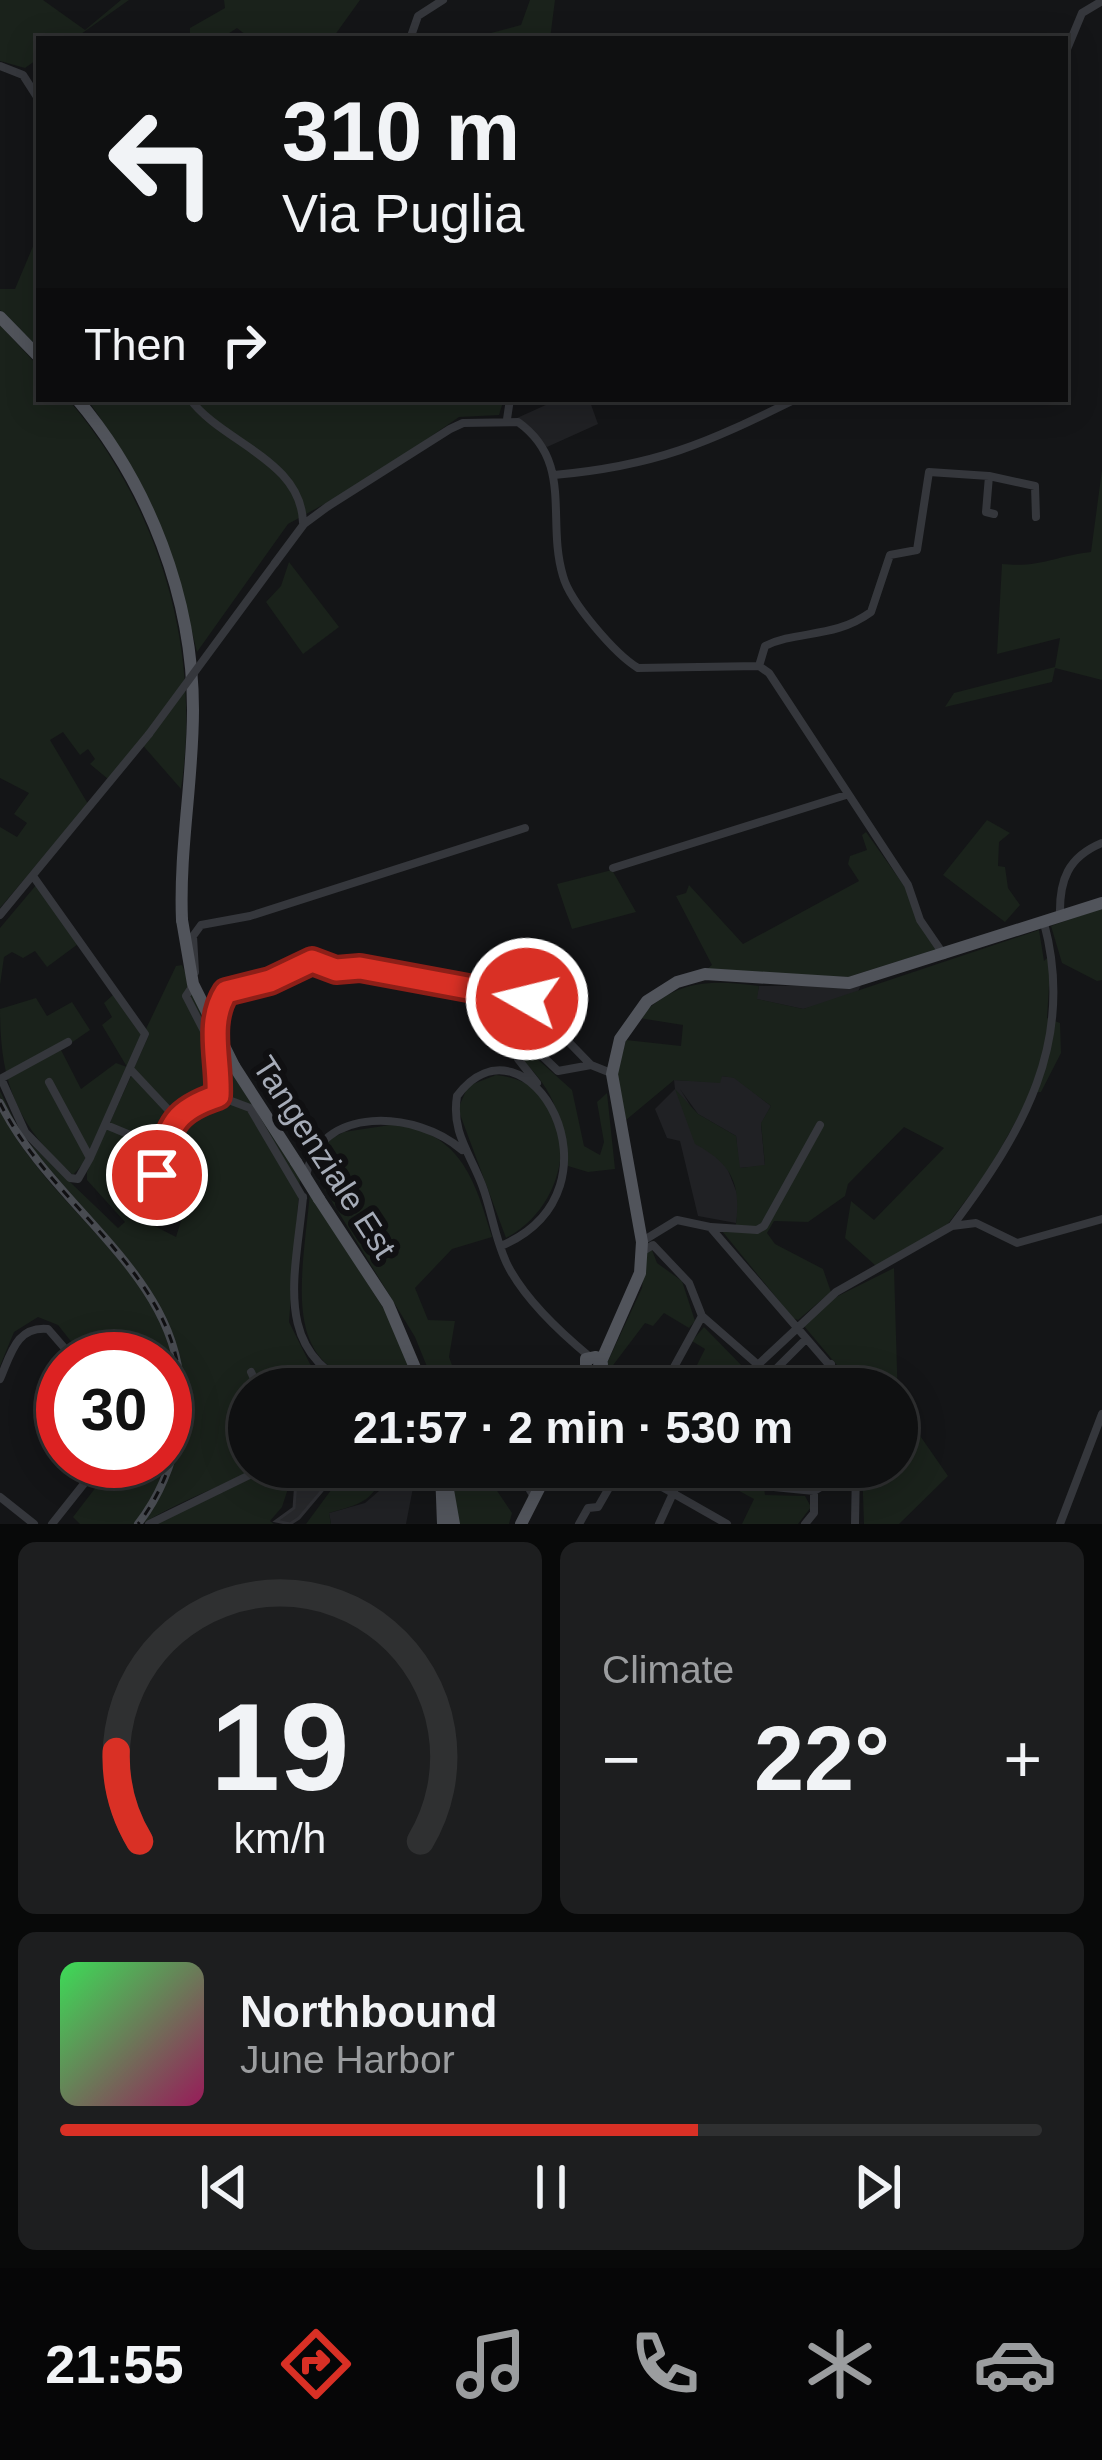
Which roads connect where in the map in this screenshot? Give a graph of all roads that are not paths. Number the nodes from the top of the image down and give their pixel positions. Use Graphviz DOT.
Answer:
graph roads {
  1 [pos="443,0"];
  2 [pos="1102,1"];
  3 [pos="411,36"];
  4 [pos="1068,47"];
  5 [pos="0,66"];
  6 [pos="36,95"];
  7 [pos="0,317"];
  8 [pos="36,354"];
  9 [pos="78,402"];
  10 [pos="192,402"];
  11 [pos="510,402"];
  12 [pos="790,402"];
  13 [pos="507,418"];
  14 [pos="554,475"];
  15 [pos="989,476"];
  16 [pos="994,514"];
  17 [pos="1036,517"];
  18 [pos="304,524"];
  19 [pos="759,666"];
  20 [pos="846,795"];
  21 [pos="525,828"];
  22 [pos="1102,843"];
  23 [pos="613,868"];
  24 [pos="32,876"];
  25 [pos="1102,903"];
  26 [pos="0,915"];
  27 [pos="1060,917"];
  28 [pos="1044,923"];
  29 [pos="945,956"];
  30 [pos="68,1042"];
  31 [pos="212,1047"];
  32 [pos="591,1065"];
  33 [pos="130,1070"];
  34 [pos="612,1074"];
  35 [pos="49,1082"];
  36 [pos="537,1084"];
  37 [pos="218,1096"];
  38 [pos="175,1117"];
  39 [pos="106,1125"];
  40 [pos="820,1125"];
  41 [pos="621,1127"];
  42 [pos="164,1149"];
  43 [pos="464,1151"];
  44 [pos="90,1158"];
  45 [pos="157,1175"];
  46 [pos="303,1198"];
  47 [pos="1102,1219"];
  48 [pos="638,1222"];
  49 [pos="710,1226"];
  50 [pos="952,1226"];
  51 [pos="655,1231"];
  52 [pos="501,1246"];
  53 [pos="640,1252"];
  54 [pos="702,1316"];
  55 [pos="795,1328"];
  56 [pos="51,1332"];
  57 [pos="806,1339"];
  58 [pos="592,1364"];
  59 [pos="757,1364"];
  60 [pos="831,1364"];
  61 [pos="324,1368"];
  62 [pos="415,1368"];
  63 [pos="591,1368"];
  64 [pos="674,1368"];
  65 [pos="753,1368"];
  66 [pos="777,1368"];
  67 [pos="827,1368"];
  68 [pos="834,1368"];
  69 [pos="0,1378"];
  70 [pos="1102,1414"];
  71 [pos="228,1485"];
  72 [pos="81,1488"];
  73 [pos="442,1488"];
  74 [pos="446,1488"];
  75 [pos="529,1488"];
  76 [pos="540,1488"];
  77 [pos="610,1488"];
  78 [pos="661,1488"];
  79 [pos="678,1488"];
  80 [pos="784,1488"];
  81 [pos="819,1488"];
  82 [pos="856,1488"];
  83 [pos="814,1491"];
  84 [pos="675,1496"];
  85 [pos="0,1497"];
  86 [pos="535,1498"];
  87 [pos="34,1524"];
  88 [pos="52,1524"];
  89 [pos="148,1524"];
  90 [pos="443,1524"];
  91 [pos="454,1524"];
  92 [pos="521,1524"];
  93 [pos="579,1524"];
  94 [pos="659,1524"];
  95 [pos="727,1524"];
  96 [pos="805,1524"];
  97 [pos="855,1524"];
  98 [pos="1060,1524"];
  1 -- 3 [label="street"];
  2 -- 4 [label="street"];
  5 -- 6 [label="street"];
  7 -- 8 [label="main road"];
  9 -- 62 [label="main road, Tangenziale Est, bridge"];
  10 -- 18 [label="street"];
  11 -- 13 [label="street"];
  12 -- 14 [label="street"];
  13 -- 14 [label="street"];
  13 -- 18 [label="street"];
  14 -- 19 [label="street"];
  15 -- 16 [label="street"];
  15 -- 17 [label="street"];
  15 -- 19 [label="street"];
  18 -- 24 [label="street, bridge"];
  19 -- 20 [label="street"];
  20 -- 23 [label="street"];
  20 -- 29 [label="street"];
  21 -- 31 [label="street"];
  22 -- 27 [label="street"];
  24 -- 26 [label="street"];
  24 -- 33 [label="street"];
  25 -- 27 [label="main road"];
  27 -- 28 [label="main road"];
  28 -- 29 [label="main road"];
  28 -- 50 [label="street"];
  29 -- 34 [label="main road"];
  30 -- 44 [label="street"];
  31 -- 32 [label="street"];
  31 -- 37 [label="street"];
  32 -- 34 [label="street"];
  32 -- 36 [label="street"];
  33 -- 38 [label="street"];
  33 -- 39 [label="street"];
  34 -- 41 [label="main road"];
  35 -- 44 [label="street"];
  36 -- 43 [label="street"];
  36 -- 52 [label="street"];
  37 -- 38 [label="street"];
  37 -- 46 [label="street"];
  38 -- 42 [label="street"];
  39 -- 42 [label="street"];
  39 -- 44 [label="street"];
  40 -- 49 [label="street"];
  41 -- 48 [label="main road"];
  41 -- 53 [label="main road"];
  42 -- 45 [label="street"];
  43 -- 46 [label="street"];
  43 -- 52 [label="street"];
  46 -- 61 [label="street"];
  47 -- 50 [label="street"];
  48 -- 51 [label="street"];
  48 -- 53 [label="main road"];
  49 -- 51 [label="street"];
  49 -- 55 [label="street"];
  50 -- 55 [label="street"];
  51 -- 53 [label="street"];
  52 -- 58 [label="street"];
  53 -- 54 [label="street"];
  53 -- 58 [label="main road"];
  54 -- 59 [label="street"];
  54 -- 64 [label="street"];
  55 -- 57 [label="street"];
  55 -- 59 [label="street"];
  56 -- 69 [label="street"];
  57 -- 60 [label="street"];
  57 -- 66 [label="street"];
  58 -- 63 [label="main road"];
  59 -- 65 [label="street"];
  60 -- 67 [label="street"];
  60 -- 68 [label="street"];
  70 -- 98 [label="street"];
  71 -- 89 [label="street"];
  72 -- 88 [label="street"];
  73 -- 90 [label="main road"];
  74 -- 91 [label="main road"];
  75 -- 86 [label="street"];
  76 -- 86 [label="main road"];
  77 -- 93 [label="street"];
  78 -- 84 [label="street"];
  79 -- 84 [label="street"];
  80 -- 83 [label="street"];
  81 -- 83 [label="street"];
  82 -- 97 [label="street"];
  83 -- 96 [label="street"];
  84 -- 94 [label="street"];
  84 -- 95 [label="street"];
  85 -- 87 [label="street"];
  86 -- 92 [label="main road"];
}
